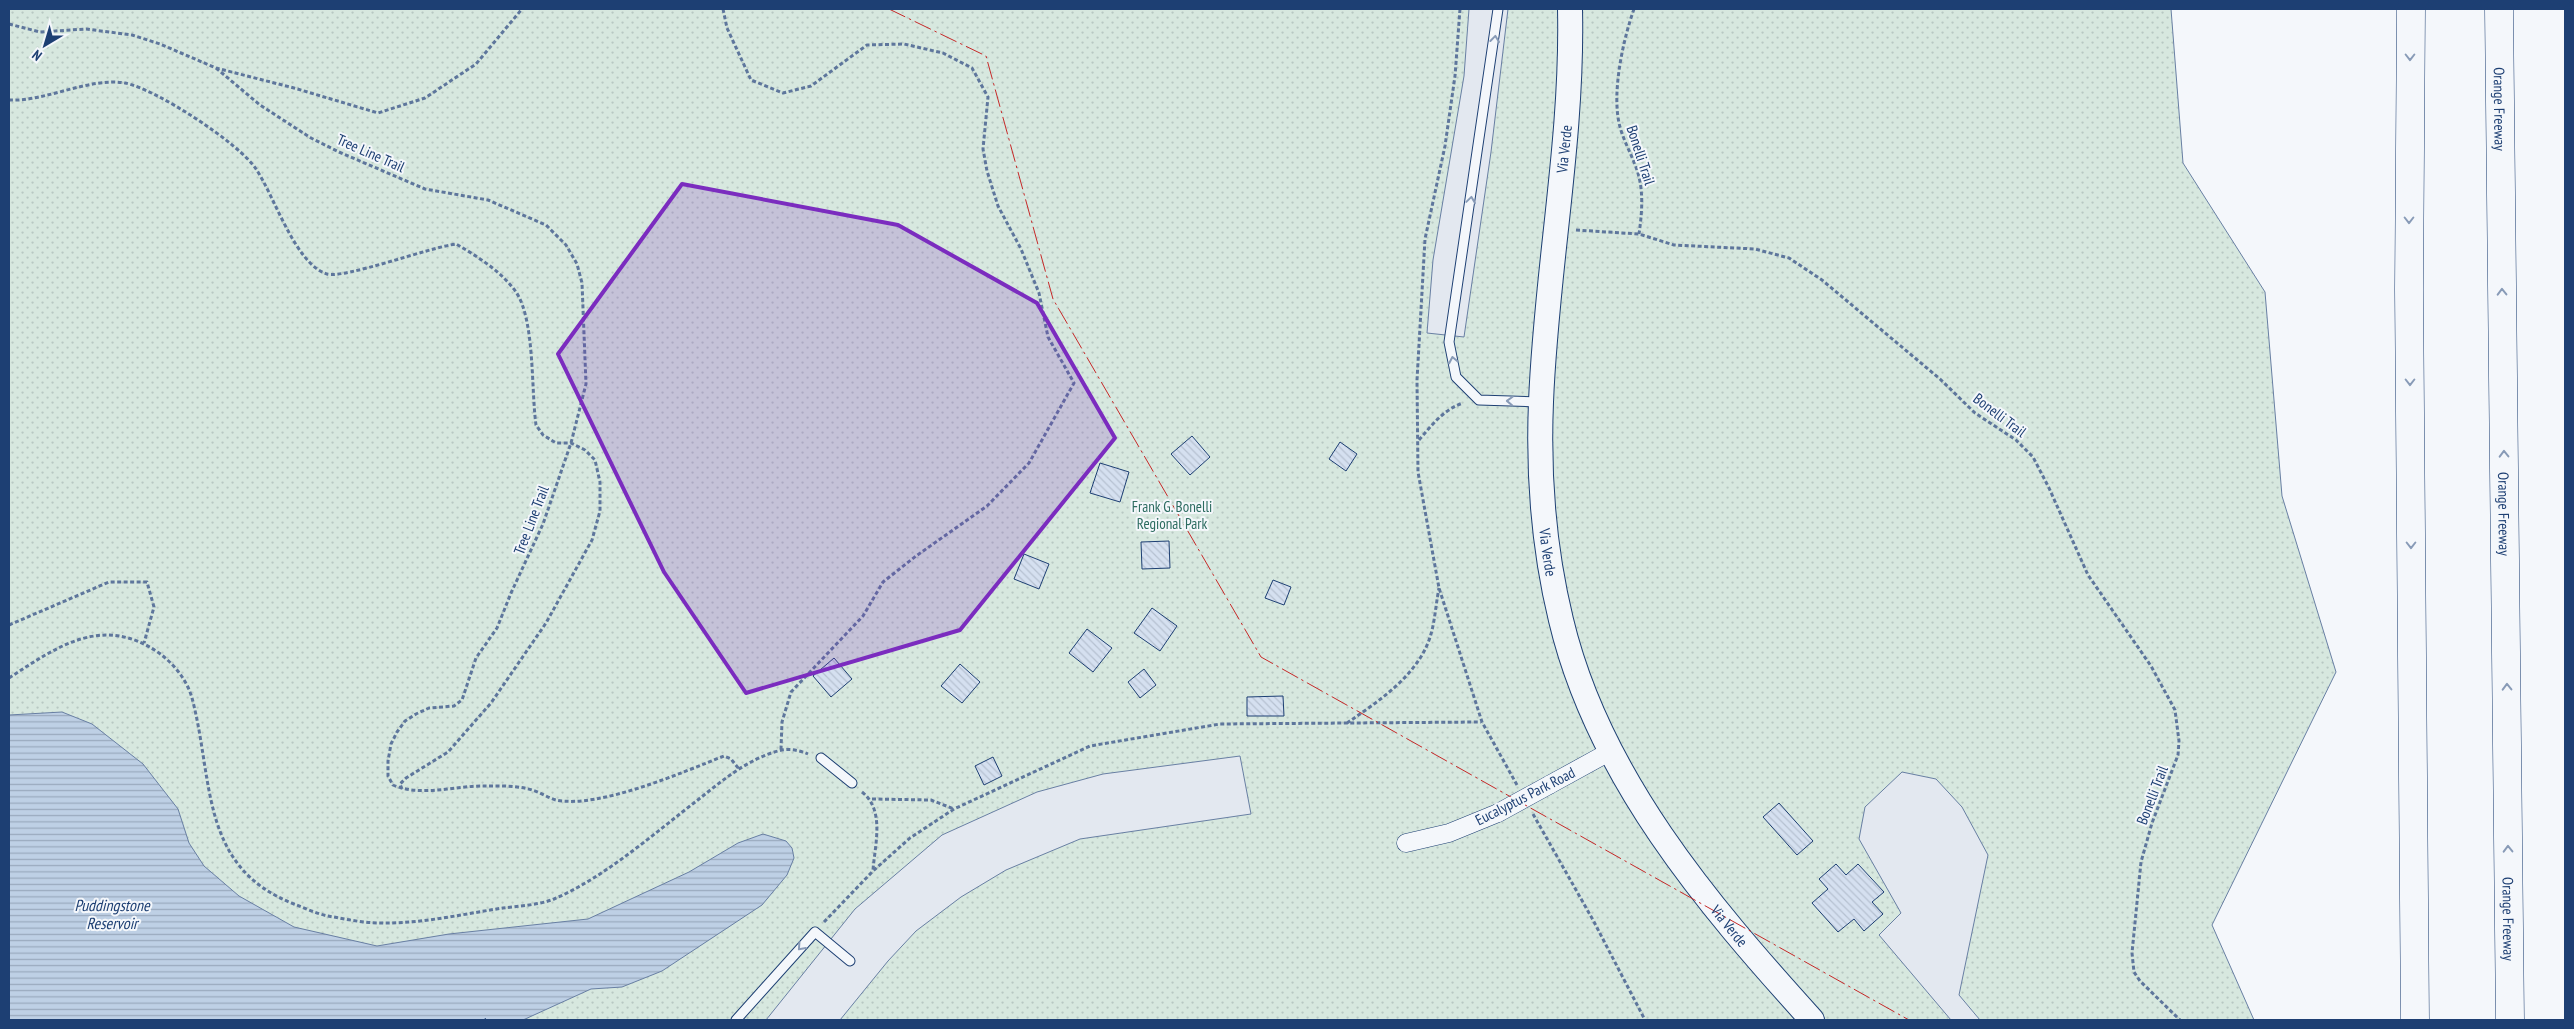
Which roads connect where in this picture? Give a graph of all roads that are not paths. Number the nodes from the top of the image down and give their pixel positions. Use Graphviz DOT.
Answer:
graph roads {
  1 [pos="1498,9"];
  2 [pos="1570,9"];
  3 [pos="2411,9"];
  4 [pos="2499,9"];
  5 [pos="1541,402"];
  6 [pos="1611,751"];
  7 [pos="820,758"];
  8 [pos="852,783"];
  9 [pos="1406,843"];
  10 [pos="850,961"];
  11 [pos="736,1020"];
  12 [pos="1812,1020"];
  13 [pos="2414,1020"];
  14 [pos="2510,1020"];
  5 -- 1 [label="lane, one-way"];
  2 -- 5 [label="main road, Via Verde"];
  3 -- 13 [label="highway, one-way"];
  14 -- 4 [label="highway, Orange Freeway, one-way"];
  5 -- 6 [label="main road, Via Verde"];
  6 -- 9 [label="street, Eucalyptus Park Road, bridge"];
  6 -- 12 [label="main road, Via Verde"];
  7 -- 8 [label="lane"];
  10 -- 11 [label="lane, one-way"];
}
